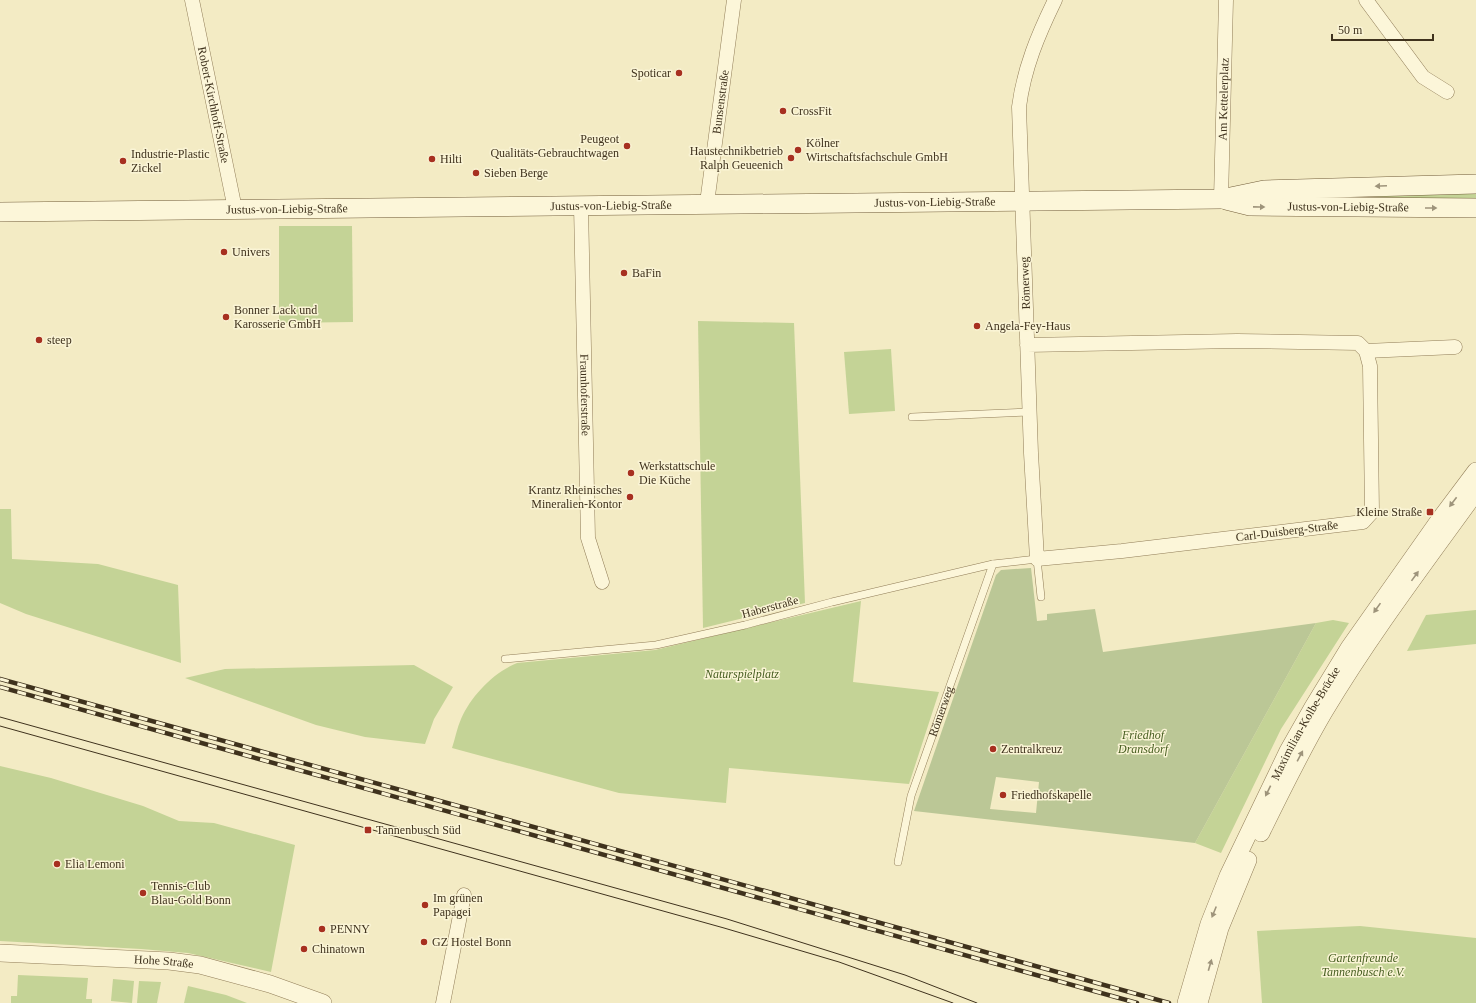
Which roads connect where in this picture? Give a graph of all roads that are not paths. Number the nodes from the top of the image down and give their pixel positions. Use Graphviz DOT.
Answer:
graph roads {
  1 [pos="192,0"];
  2 [pos="734,0"];
  3 [pos="1055,0"];
  4 [pos="1226,0"];
  5 [pos="1366,0"];
  6 [pos="1447,92"];
  7 [pos="1476,184"];
  8 [pos="1221,199"];
  9 [pos="1022,200"];
  10 [pos="707,204"];
  11 [pos="581,206"];
  12 [pos="1476,208"];
  13 [pos="236,209"];
  14 [pos="0,212"];
  15 [pos="1027,346"];
  16 [pos="1455,347"];
  17 [pos="1366,351"];
  18 [pos="1030,412"];
  19 [pos="912,417"];
  20 [pos="1476,471"];
  21 [pos="1476,492"];
  22 [pos="1037,559"];
  23 [pos="993,564"];
  24 [pos="602,582"];
  25 [pos="1041,597"];
  26 [pos="505,659"];
  27 [pos="898,862"];
  28 [pos="1234,877"];
  29 [pos="464,895"];
  30 [pos="0,953"];
  31 [pos="318,1002"];
  32 [pos="443,1003"];
  33 [pos="1186,1003"];
  34 [pos="1199,1003"];
  1 -- 13 [label="street, Robert-Kirchhoff-Straße"];
  2 -- 10 [label="street, Bunsenstraße"];
  3 -- 9 [label="street, Römerweg"];
  4 -- 8 [label="street, Am Kettelerplatz"];
  5 -- 6 [label="street"];
  7 -- 8 [label="main road, Justus-von-Liebig-Straße, one-way"];
  8 -- 9 [label="main road, Justus-von-Liebig-Straße"];
  8 -- 12 [label="main road, Justus-von-Liebig-Straße, one-way"];
  9 -- 10 [label="main road, Justus-von-Liebig-Straße"];
  9 -- 15 [label="street, Römerweg"];
  10 -- 11 [label="main road, Justus-von-Liebig-Straße"];
  11 -- 13 [label="main road, Justus-von-Liebig-Straße"];
  11 -- 24 [label="street, Fraunhoferstraße"];
  13 -- 14 [label="main road, Justus-von-Liebig-Straße"];
  15 -- 17 [label="street"];
  15 -- 18 [label="street, Römerweg"];
  16 -- 17 [label="street"];
  17 -- 22 [label="street, Carl-Duisberg-Straße"];
  18 -- 19 [label="lane"];
  18 -- 22 [label="street, Römerweg"];
  20 -- 28 [label="street, Maximilian-Kolbe-Brücke, one-way"];
  28 -- 21 [label="street, Maximilian-Kolbe-Brücke, one-way"];
  22 -- 23 [label="lane, Haberstraße"];
  22 -- 25 [label="lane, Römerweg"];
  23 -- 26 [label="lane, Haberstraße"];
  23 -- 27 [label="lane, Römerweg"];
  28 -- 33 [label="street, Maximilian-Kolbe-Brücke, one-way"];
  34 -- 28 [label="street, Maximilian-Kolbe-Brücke, one-way"];
  29 -- 32 [label="street"];
  30 -- 31 [label="street, Hohe Straße"];
}
